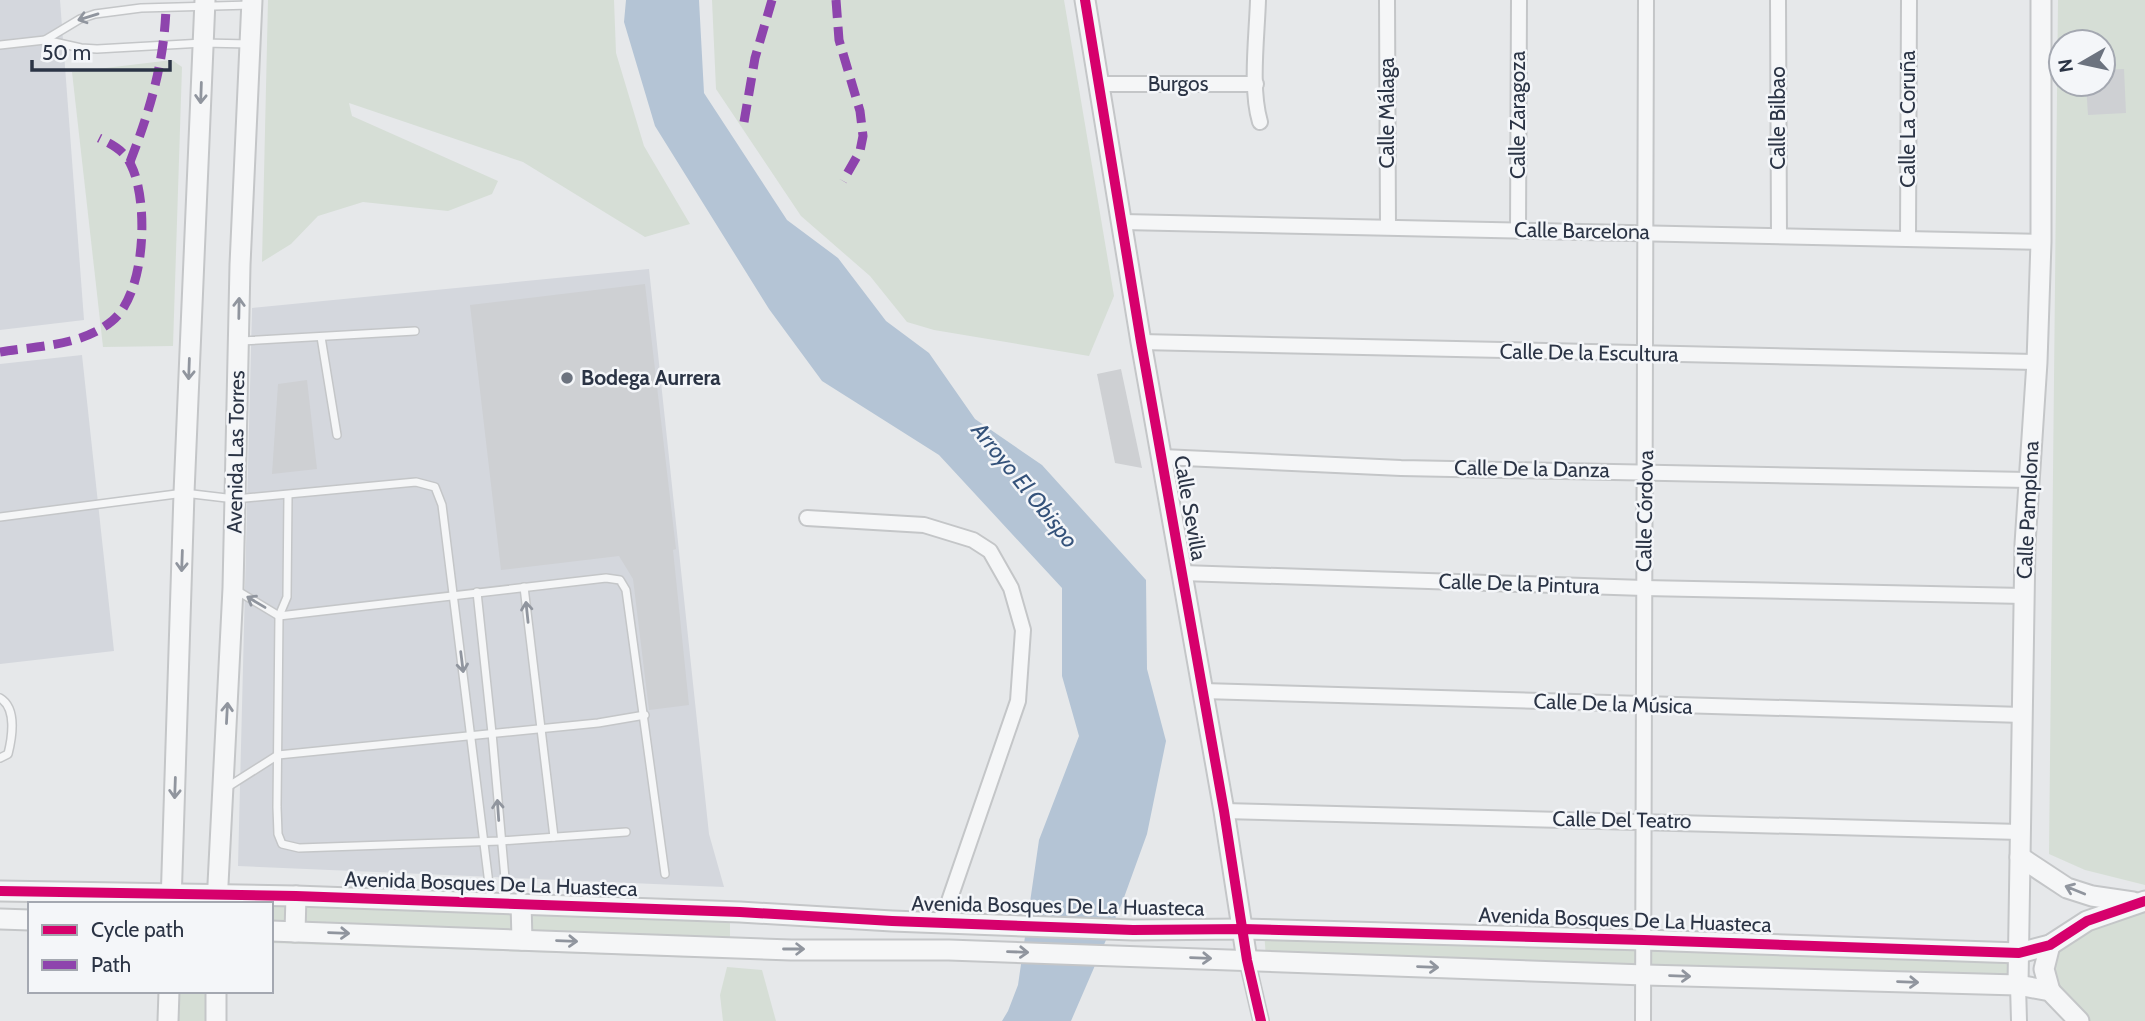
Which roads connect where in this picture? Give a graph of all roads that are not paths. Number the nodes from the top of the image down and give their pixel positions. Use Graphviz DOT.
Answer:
graph roads {
  1 [pos="1085,0"];
  2 [pos="1258,0"];
  3 [pos="1387,0"];
  4 [pos="1519,0"];
  5 [pos="1646,0"];
  6 [pos="1778,0"];
  7 [pos="1909,0"];
  8 [pos="2041,0"];
  9 [pos="205,2"];
  10 [pos="252,3"];
  11 [pos="45,40"];
  12 [pos="203,43"];
  13 [pos="252,44"];
  14 [pos="0,45"];
  15 [pos="1100,84"];
  16 [pos="1256,84"];
  17 [pos="1258,116"];
  18 [pos="1123,222"];
  19 [pos="1388,227"];
  20 [pos="1518,230"];
  21 [pos="1645,232"];
  22 [pos="1779,236"];
  23 [pos="1908,238"];
  24 [pos="2041,242"];
  25 [pos="415,331"];
  26 [pos="321,337"];
  27 [pos="238,342"];
  28 [pos="1141,342"];
  29 [pos="1646,355"];
  30 [pos="2037,362"];
  31 [pos="337,435"];
  32 [pos="1162,457"];
  33 [pos="1646,471"];
  34 [pos="2028,480"];
  35 [pos="184,493"];
  36 [pos="288,496"];
  37 [pos="235,499"];
  38 [pos="0,517"];
  39 [pos="807,518"];
  40 [pos="1182,573"];
  41 [pos="524,587"];
  42 [pos="233,588"];
  43 [pos="1644,588"];
  44 [pos="477,592"];
  45 [pos="454,594"];
  46 [pos="2024,596"];
  47 [pos="279,616"];
  48 [pos="1203,691"];
  49 [pos="0,698"];
  50 [pos="1644,705"];
  51 [pos="645,715"];
  52 [pos="2023,715"];
  53 [pos="540,729"];
  54 [pos="492,733"];
  55 [pos="471,734"];
  56 [pos="278,755"];
  57 [pos="0,758"];
  58 [pos="223,791"];
  59 [pos="1224,811"];
  60 [pos="1644,820"];
  61 [pos="626,832"];
  62 [pos="2020,832"];
  63 [pos="554,837"];
  64 [pos="482,841"];
  65 [pos="500,841"];
  66 [pos="2020,857"];
  67 [pos="665,874"];
  68 [pos="0,891"];
  69 [pos="296,896"];
  70 [pos="217,899"];
  71 [pos="171,900"];
  72 [pos="2141,902"];
  73 [pos="506,903"];
  74 [pos="0,919"];
  75 [pos="28,920"];
  76 [pos="940,923"];
  77 [pos="1243,929"];
  78 [pos="273,931"];
  79 [pos="295,932"];
  80 [pos="522,940"];
  81 [pos="1644,940"];
  82 [pos="2050,945"];
  83 [pos="920,950"];
  84 [pos="2019,953"];
  85 [pos="1247,960"];
  86 [pos="1645,975"];
  87 [pos="2018,985"];
  88 [pos="2050,991"];
  89 [pos="169,993"];
  90 [pos="216,993"];
  91 [pos="168,1021"];
  92 [pos="216,1021"];
  93 [pos="1261,1021"];
  94 [pos="1643,1021"];
  95 [pos="2019,1021"];
  96 [pos="2079,1021"];
  1 -- 15 [label="street, Calle Sevilla"];
  2 -- 16 [label="street"];
  3 -- 19 [label="street, Calle Málaga"];
  4 -- 20 [label="street, Calle Zaragoza"];
  5 -- 21 [label="street, Calle Córdova"];
  6 -- 22 [label="street, Calle Bilbao"];
  7 -- 23 [label="street, Calle La Coruña"];
  8 -- 24 [label="street, Calle Pamplona"];
  9 -- 10 [label="lane"];
  9 -- 11 [label="lane, one-way"];
  9 -- 12 [label="street"];
  10 -- 13 [label="street, Avenida Las Torres"];
  11 -- 12 [label="lane"];
  11 -- 14 [label="lane"];
  12 -- 13 [label="lane"];
  12 -- 35 [label="street, one-way"];
  27 -- 13 [label="street, Avenida Las Torres, one-way"];
  15 -- 16 [label="street, Burgos"];
  15 -- 18 [label="street, Calle Sevilla"];
  16 -- 17 [label="street"];
  18 -- 19 [label="street, Calle Barcelona"];
  18 -- 28 [label="street, Calle Sevilla"];
  19 -- 20 [label="street, Calle Barcelona"];
  20 -- 21 [label="street, Calle Barcelona"];
  21 -- 22 [label="street, Calle Barcelona"];
  21 -- 29 [label="street, Calle Córdova"];
  22 -- 23 [label="street, Calle Barcelona"];
  23 -- 24 [label="street, Calle Barcelona"];
  24 -- 30 [label="street, Calle Pamplona"];
  25 -- 26 [label="lane"];
  26 -- 27 [label="lane"];
  26 -- 31 [label="lane"];
  27 -- 37 [label="street, Avenida Las Torres"];
  28 -- 29 [label="street, Calle De la Escultura"];
  28 -- 32 [label="street, Calle Sevilla"];
  29 -- 30 [label="street, Calle De la Escultura"];
  29 -- 33 [label="street, Calle Córdova"];
  30 -- 34 [label="street, Calle Pamplona"];
  32 -- 33 [label="street, Calle De la Danza"];
  32 -- 40 [label="street, Calle Sevilla"];
  33 -- 34 [label="street, Calle De la Danza"];
  33 -- 43 [label="street, Calle Córdova"];
  34 -- 46 [label="street, Calle Pamplona"];
  35 -- 37 [label="lane"];
  35 -- 38 [label="lane"];
  35 -- 71 [label="street, one-way"];
  36 -- 37 [label="lane"];
  36 -- 45 [label="lane"];
  36 -- 47 [label="lane"];
  37 -- 42 [label="street, Avenida Las Torres"];
  39 -- 76 [label="street"];
  40 -- 43 [label="street, Calle De la Pintura"];
  40 -- 48 [label="street, Calle Sevilla"];
  41 -- 44 [label="lane"];
  41 -- 51 [label="lane"];
  53 -- 41 [label="lane, one-way"];
  47 -- 42 [label="lane, one-way"];
  58 -- 42 [label="street, Avenida Las Torres, one-way"];
  43 -- 46 [label="street, Calle De la Pintura"];
  43 -- 50 [label="street, Calle Córdova"];
  44 -- 45 [label="lane"];
  44 -- 54 [label="lane"];
  45 -- 47 [label="lane"];
  45 -- 55 [label="lane, one-way"];
  46 -- 52 [label="street, Calle Pamplona"];
  47 -- 56 [label="lane"];
  48 -- 50 [label="street, Calle De la Música"];
  48 -- 59 [label="street, Calle Sevilla"];
  49 -- 57 [label="lane"];
  50 -- 52 [label="street, Calle De la Música"];
  50 -- 60 [label="street, Calle Córdova"];
  51 -- 53 [label="lane"];
  51 -- 67 [label="lane"];
  52 -- 62 [label="street, Calle Pamplona"];
  53 -- 54 [label="lane"];
  53 -- 63 [label="lane"];
  54 -- 55 [label="lane"];
  65 -- 54 [label="lane, one-way"];
  55 -- 56 [label="lane"];
  55 -- 64 [label="lane"];
  56 -- 58 [label="lane"];
  56 -- 64 [label="lane"];
  58 -- 70 [label="street, Avenida Las Torres"];
  59 -- 60 [label="street, Calle Del Teatro"];
  59 -- 77 [label="street, Calle Sevilla"];
  60 -- 62 [label="street, Calle Del Teatro"];
  60 -- 81 [label="street, Calle Córdova"];
  61 -- 63 [label="lane"];
  62 -- 66 [label="street, Calle Pamplona"];
  63 -- 65 [label="lane"];
  64 -- 65 [label="lane"];
  64 -- 73 [label="lane"];
  65 -- 73 [label="lane"];
  72 -- 66 [label="street, one-way"];
  66 -- 84 [label="street, Calle Pamplona"];
  68 -- 71 [label="street, Avenida Bosques De La Huasteca"];
  69 -- 70 [label="street, Avenida Bosques De La Huasteca"];
  69 -- 73 [label="street, Avenida Bosques De La Huasteca"];
  69 -- 79 [label="street"];
  70 -- 71 [label="street, Avenida Bosques De La Huasteca"];
  72 -- 82 [label="street, Avenida Bosques De La Huasteca"];
  73 -- 76 [label="street, Avenida Bosques De La Huasteca"];
  73 -- 80 [label="street"];
  74 -- 75 [label="street"];
  76 -- 77 [label="street, Avenida Bosques De La Huasteca"];
  76 -- 83 [label="street"];
  77 -- 81 [label="street, Avenida Bosques De La Huasteca"];
  77 -- 85 [label="street, Calle Sevilla"];
  78 -- 79 [label="street"];
  79 -- 80 [label="street, one-way"];
  80 -- 83 [label="street, one-way"];
  81 -- 84 [label="street, Avenida Bosques De La Huasteca"];
  81 -- 86 [label="street, Calle Córdova"];
  82 -- 84 [label="street, Avenida Bosques De La Huasteca"];
  82 -- 88 [label="street"];
  83 -- 85 [label="street, one-way"];
  84 -- 87 [label="street, Calle Pamplona"];
  85 -- 86 [label="street, one-way"];
  85 -- 93 [label="street, Calle Sevilla"];
  86 -- 87 [label="street, one-way"];
  86 -- 94 [label="street, Calle Córdova"];
  87 -- 88 [label="street"];
  87 -- 95 [label="street, Calle Pamplona"];
  88 -- 96 [label="street"];
  89 -- 91 [label="street"];
  90 -- 92 [label="street"];
}
